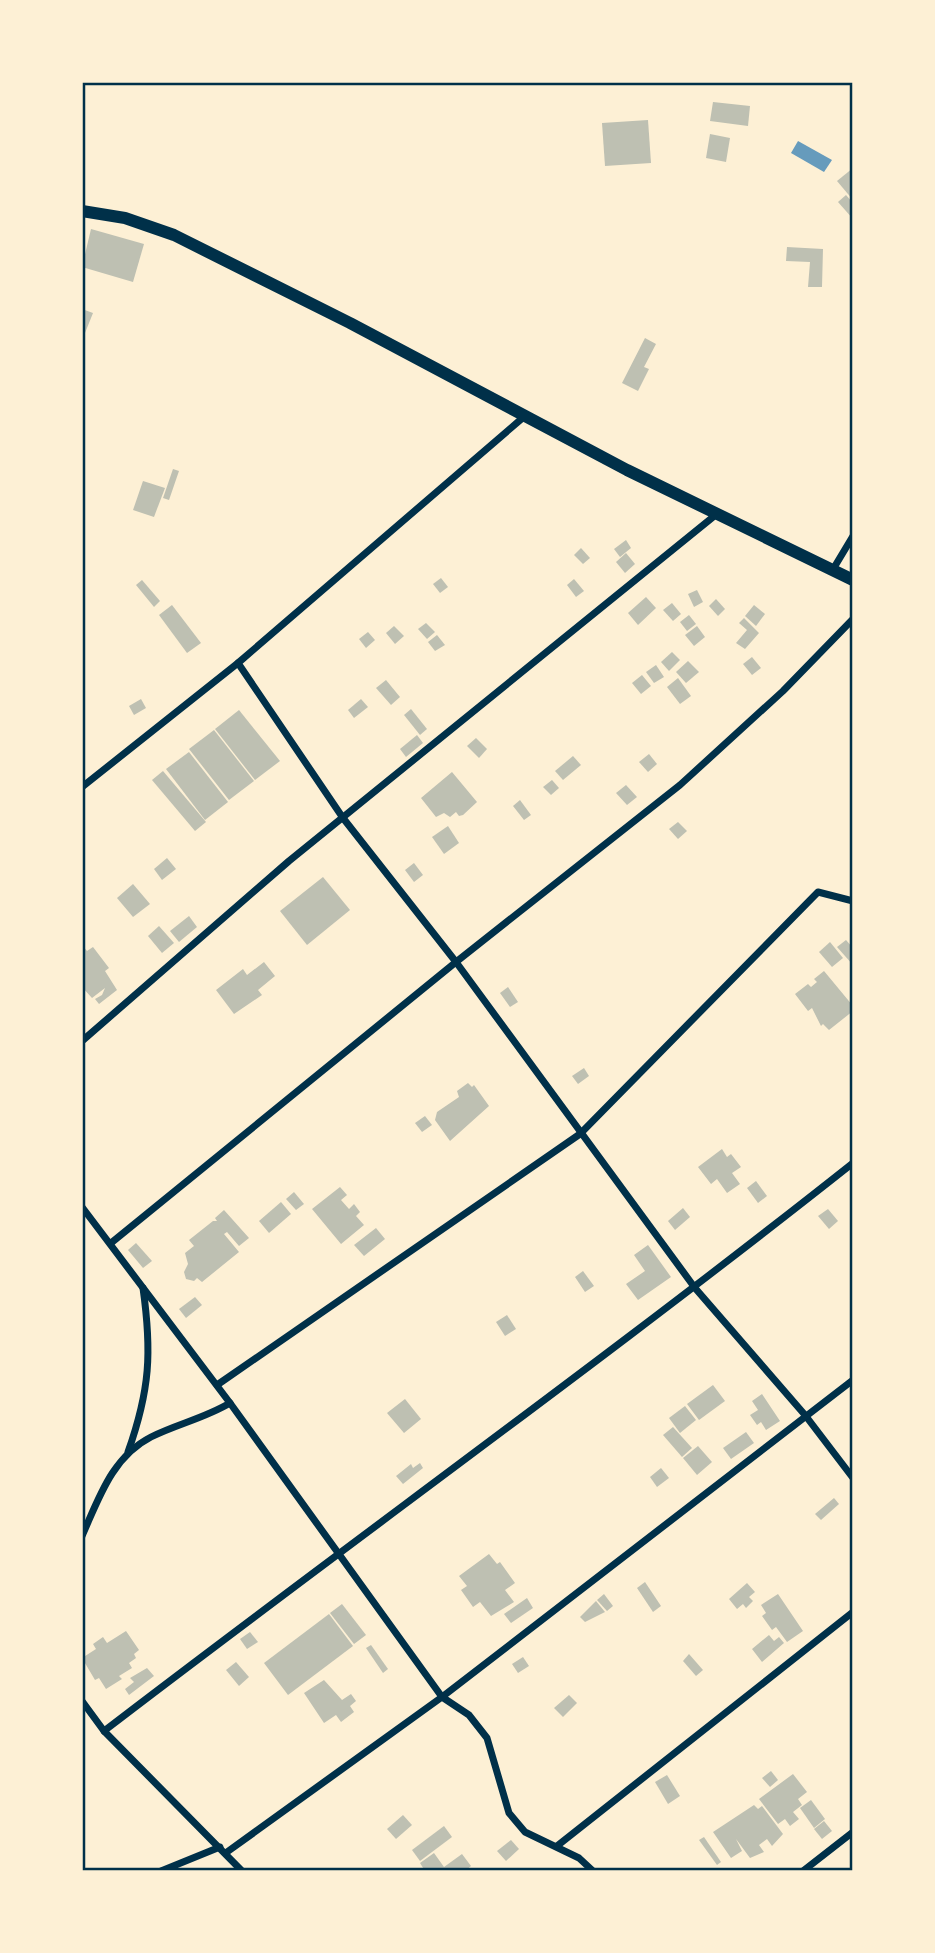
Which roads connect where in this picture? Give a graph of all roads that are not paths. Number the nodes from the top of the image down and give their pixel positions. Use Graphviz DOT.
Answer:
graph roads {
  1 [pos="82,211"];
  2 [pos="526,415"];
  3 [pos="718,512"];
  4 [pos="853,536"];
  5 [pos="832,571"];
  6 [pos="853,580"];
  7 [pos="853,619"];
  8 [pos="238,663"];
  9 [pos="82,788"];
  10 [pos="343,818"];
  11 [pos="853,901"];
  12 [pos="456,962"];
  13 [pos="82,1041"];
  14 [pos="580,1134"];
  15 [pos="853,1163"];
  16 [pos="82,1207"];
  17 [pos="111,1244"];
  18 [pos="142,1286"];
  19 [pos="695,1288"];
  20 [pos="853,1380"];
  21 [pos="217,1385"];
  22 [pos="230,1403"];
  23 [pos="804,1415"];
  24 [pos="128,1452"];
  25 [pos="853,1478"];
  26 [pos="82,1536"];
  27 [pos="336,1553"];
  28 [pos="853,1612"];
  29 [pos="442,1698"];
  30 [pos="82,1702"];
  31 [pos="104,1731"];
  32 [pos="853,1832"];
  33 [pos="557,1846"];
  34 [pos="223,1849"];
  35 [pos="161,1871"];
  36 [pos="242,1871"];
  37 [pos="593,1871"];
  38 [pos="803,1871"];
  1 -- 2 [label="main road"];
  2 -- 3 [label="main road"];
  2 -- 8 [label="street"];
  3 -- 5 [label="main road"];
  3 -- 10 [label="street"];
  4 -- 5 [label="street"];
  5 -- 6 [label="main road"];
  7 -- 12 [label="street"];
  8 -- 9 [label="street"];
  8 -- 10 [label="street"];
  10 -- 12 [label="street"];
  10 -- 13 [label="street"];
  11 -- 14 [label="street"];
  12 -- 14 [label="street"];
  12 -- 17 [label="street"];
  14 -- 19 [label="street"];
  14 -- 21 [label="street"];
  15 -- 19 [label="street"];
  16 -- 17 [label="street"];
  17 -- 18 [label="street"];
  18 -- 21 [label="street"];
  18 -- 24 [label="street"];
  19 -- 23 [label="street"];
  19 -- 27 [label="street"];
  20 -- 23 [label="street"];
  21 -- 22 [label="street"];
  22 -- 24 [label="street"];
  22 -- 27 [label="street"];
  23 -- 25 [label="street"];
  23 -- 29 [label="street"];
  24 -- 26 [label="street"];
  27 -- 29 [label="street"];
  27 -- 31 [label="street"];
  28 -- 33 [label="street"];
  29 -- 33 [label="street"];
  29 -- 34 [label="street"];
  30 -- 31 [label="street"];
  31 -- 34 [label="street"];
  32 -- 38 [label="street"];
  33 -- 37 [label="street"];
  34 -- 35 [label="street"];
  34 -- 36 [label="street"];
}
